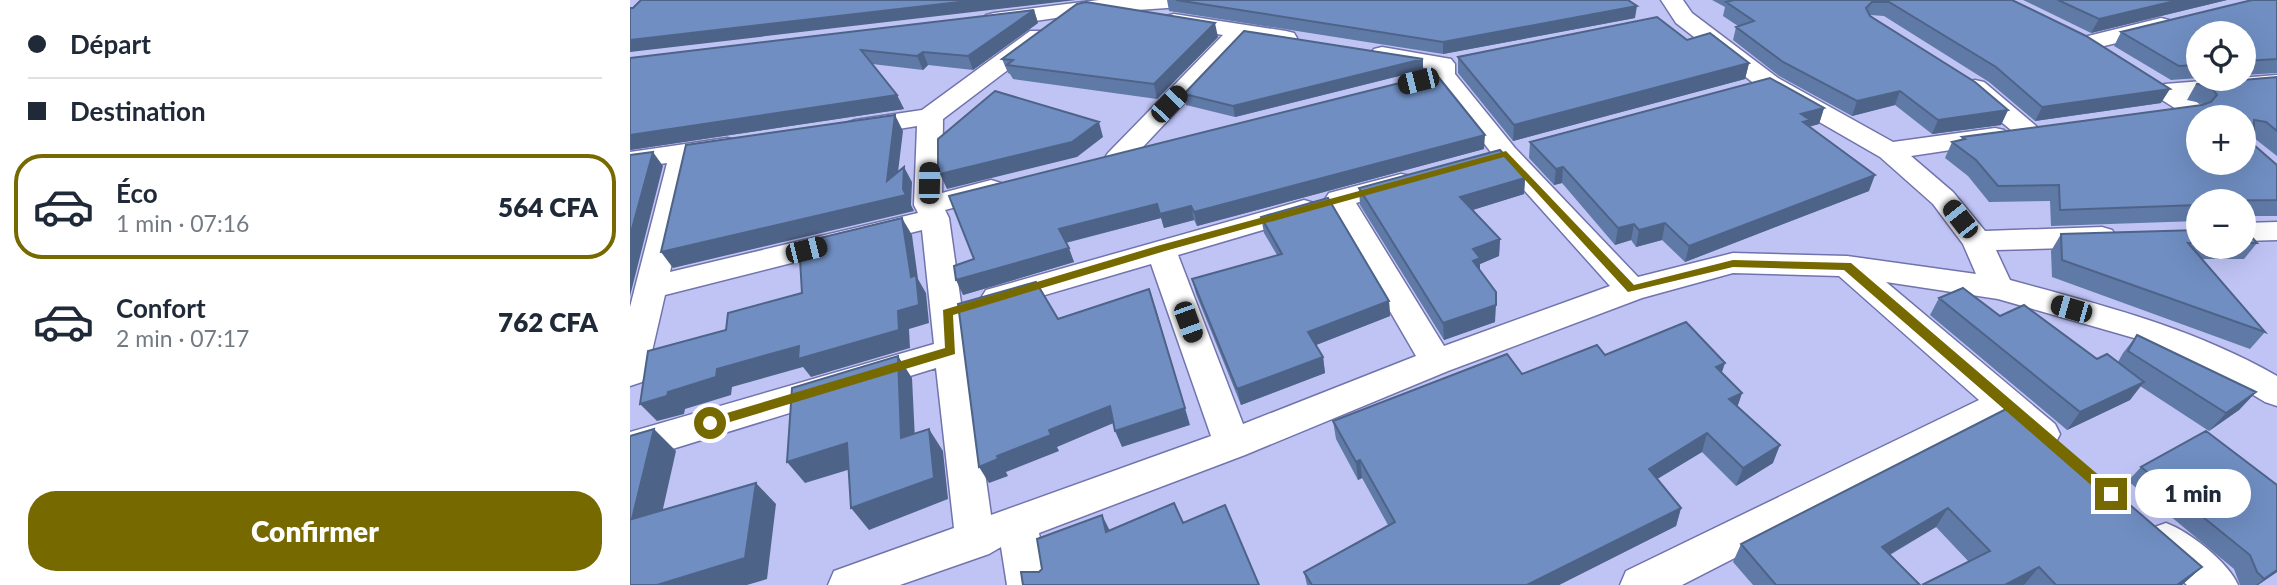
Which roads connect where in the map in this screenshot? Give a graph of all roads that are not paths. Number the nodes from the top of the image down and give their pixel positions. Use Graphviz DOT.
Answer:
graph roads {
  1 [pos="1198,0"];
  2 [pos="1082,6"];
  3 [pos="1678,9"];
  4 [pos="2180,21"];
  5 [pos="975,22"];
  6 [pos="1657,23"];
  7 [pos="1240,31"];
  8 [pos="2066,33"];
  9 [pos="1308,42"];
  10 [pos="2088,43"];
  11 [pos="1362,51"];
  12 [pos="2110,57"];
  13 [pos="1470,58"];
  14 [pos="1443,69"];
  15 [pos="1957,76"];
  16 [pos="2143,78"];
  17 [pos="2277,82"];
  18 [pos="1769,83"];
  19 [pos="1404,85"];
  20 [pos="1743,90"];
  21 [pos="2165,91"];
  22 [pos="2186,105"];
  23 [pos="2186,113"];
  24 [pos="2150,115"];
  25 [pos="930,116"];
  26 [pos="2054,128"];
  27 [pos="834,131"];
  28 [pos="2027,131"];
  29 [pos="751,143"];
  30 [pos="1169,145"];
  31 [pos="1889,151"];
  32 [pos="683,153"];
  33 [pos="1116,159"];
  34 [pos="630,160"];
  35 [pos="1090,166"];
  36 [pos="1429,174"];
  37 [pos="1009,185"];
  38 [pos="1339,199"];
  39 [pos="932,212"];
  40 [pos="2277,231"];
  41 [pos="2256,232"];
  42 [pos="2133,236"];
  43 [pos="1977,241"];
  44 [pos="1161,249"];
  45 [pos="1847,266"];
  46 [pos="650,288"];
  47 [pos="1998,288"];
  48 [pos="1632,290"];
  49 [pos="947,313"];
  50 [pos="951,351"];
  51 [pos="1436,362"];
  52 [pos="630,373"];
  53 [pos="2277,392"];
  54 [pos="2005,403"];
  55 [pos="1232,444"];
  56 [pos="630,447"];
  57 [pos="2069,457"];
  58 [pos="2143,521"];
  59 [pos="1017,524"];
  60 [pos="975,541"];
  61 [pos="849,585"];
  62 [pos="1028,585"];
  63 [pos="1641,585"];
  64 [pos="2217,585"];
  1 -- 2 [label="street"];
  2 -- 5 [label="street"];
  2 -- 7 [label="street"];
  2 -- 25 [label="street"];
  3 -- 6 [label="street"];
  3 -- 18 [label="street"];
  4 -- 10 [label="street"];
  7 -- 9 [label="street"];
  7 -- 33 [label="street"];
  8 -- 10 [label="street"];
  10 -- 12 [label="street"];
  11 -- 14 [label="street"];
  13 -- 14 [label="street"];
  14 -- 19 [label="street"];
  14 -- 48 [label="street"];
  15 -- 28 [label="street"];
  16 -- 21 [label="street"];
  17 -- 21 [label="street"];
  18 -- 20 [label="street"];
  18 -- 31 [label="street"];
  21 -- 22 [label="street"];
  23 -- 24 [label="street"];
  25 -- 27 [label="street"];
  25 -- 39 [label="street"];
  26 -- 28 [label="street"];
  28 -- 31 [label="street"];
  29 -- 32 [label="street"];
  30 -- 33 [label="street"];
  31 -- 43 [label="street"];
  32 -- 34 [label="street"];
  32 -- 46 [label="street"];
  33 -- 35 [label="street"];
  36 -- 38 [label="street"];
  37 -- 39 [label="street"];
  38 -- 44 [label="street"];
  38 -- 51 [label="street"];
  39 -- 46 [label="street"];
  39 -- 49 [label="street"];
  40 -- 41 [label="street"];
  42 -- 43 [label="street"];
  43 -- 47 [label="street"];
  44 -- 49 [label="street"];
  44 -- 55 [label="street"];
  45 -- 47 [label="street"];
  45 -- 48 [label="street"];
  45 -- 54 [label="street"];
  46 -- 52 [label="street"];
  47 -- 53 [label="street"];
  48 -- 51 [label="street"];
  49 -- 50 [label="street"];
  50 -- 56 [label="street"];
  50 -- 60 [label="street"];
  51 -- 55 [label="street"];
  54 -- 57 [label="street"];
  54 -- 63 [label="street"];
  55 -- 59 [label="street"];
  58 -- 64 [label="street"];
  59 -- 60 [label="street"];
  59 -- 62 [label="street"];
  60 -- 61 [label="street"];
}
